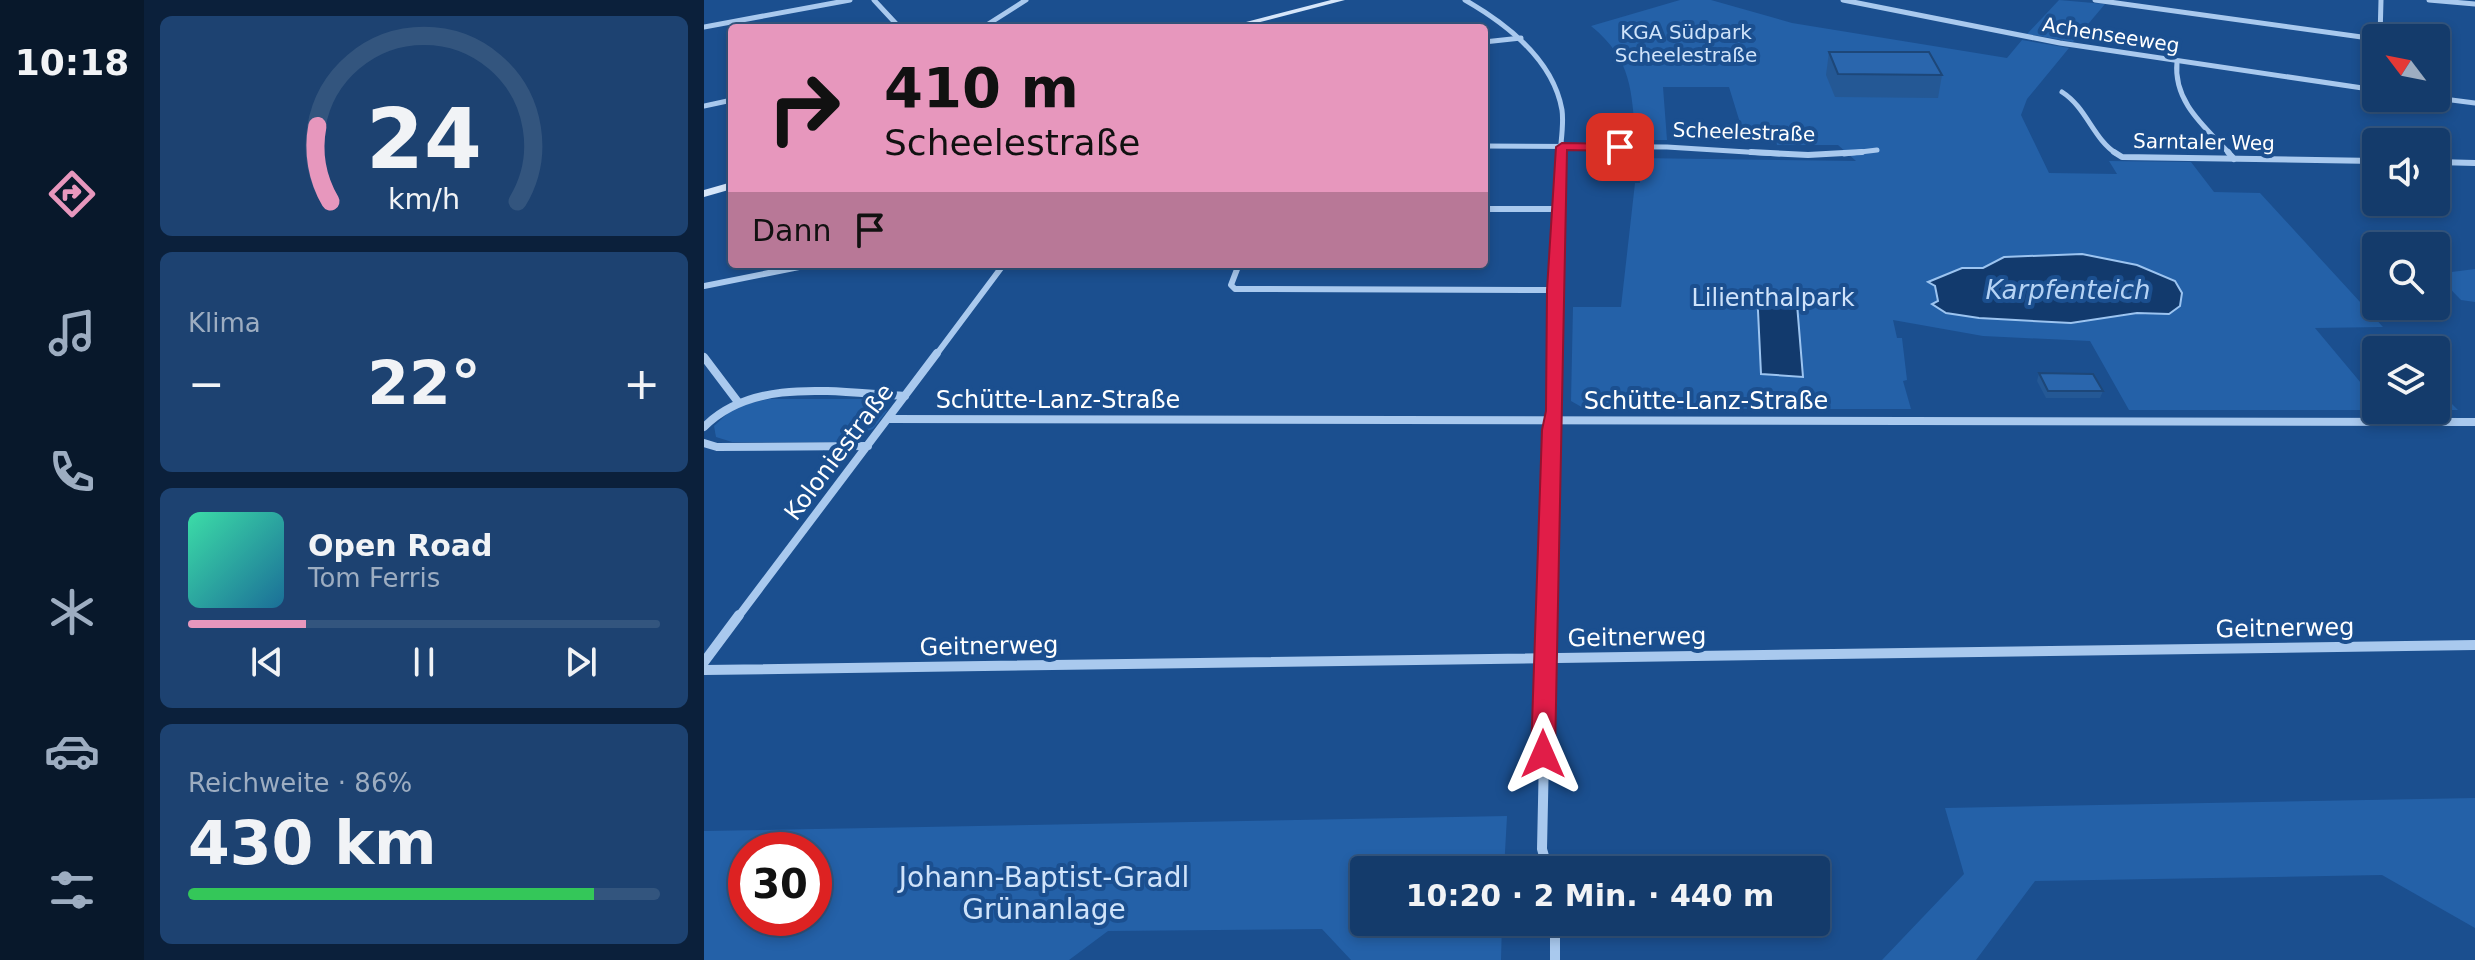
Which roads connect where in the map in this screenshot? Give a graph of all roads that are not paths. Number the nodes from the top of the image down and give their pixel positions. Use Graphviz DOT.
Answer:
graph roads {
  1 [pos="850,0"];
  2 [pos="874,0"];
  3 [pos="1026,0"];
  4 [pos="1341,0"];
  5 [pos="1465,0"];
  6 [pos="1843,0"];
  7 [pos="2095,0"];
  8 [pos="2381,0"];
  9 [pos="2429,0"];
  10 [pos="2475,4"];
  11 [pos="896,24"];
  12 [pos="988,24"];
  13 [pos="1243,24"];
  14 [pos="2379,24"];
  15 [pos="704,27"];
  16 [pos="2362,37"];
  17 [pos="1521,38"];
  18 [pos="1488,42"];
  19 [pos="2177,62"];
  20 [pos="2362,88"];
  21 [pos="2062,92"];
  22 [pos="2450,100"];
  23 [pos="728,101"];
  24 [pos="2475,103"];
  25 [pos="704,106"];
  26 [pos="1488,146"];
  27 [pos="1562,147"];
  28 [pos="1877,150"];
  29 [pos="2234,159"];
  30 [pos="2362,161"];
  31 [pos="2450,162"];
  32 [pos="2475,163"];
  33 [pos="728,186"];
  34 [pos="704,194"];
  35 [pos="1488,209"];
  36 [pos="1559,209"];
  37 [pos="794,268"];
  38 [pos="1001,268"];
  39 [pos="1237,268"];
  40 [pos="704,286"];
  41 [pos="1555,290"];
  42 [pos="704,357"];
  43 [pos="905,396"];
  44 [pos="738,402"];
  45 [pos="889,419"];
  46 [pos="1551,421"];
  47 [pos="2475,422"];
  48 [pos="704,427"];
  49 [pos="704,443"];
  50 [pos="868,446"];
  51 [pos="2475,645"];
  52 [pos="1544,658"];
  53 [pos="704,662"];
  54 [pos="704,670"];
  55 [pos="1544,856"];
  56 [pos="1555,936"];
  57 [pos="1555,960"];
  1 -- 15 [label="street"];
  2 -- 11 [label="street"];
  3 -- 12 [label="street"];
  4 -- 13 [label="main road"];
  5 -- 17 [label="street"];
  6 -- 19 [label="street, Achenseeweg"];
  7 -- 16 [label="street"];
  8 -- 14 [label="street"];
  9 -- 10 [label="street"];
  17 -- 18 [label="street"];
  17 -- 27 [label="street"];
  19 -- 20 [label="street, Achenseeweg"];
  19 -- 29 [label="street"];
  21 -- 29 [label="street, Sarntaler Weg"];
  22 -- 24 [label="street"];
  23 -- 25 [label="street"];
  26 -- 27 [label="street, Scheelestraße"];
  27 -- 28 [label="street, Scheelestraße"];
  27 -- 36 [label="street"];
  29 -- 30 [label="street, Sarntaler Weg"];
  31 -- 32 [label="street"];
  33 -- 34 [label="main road"];
  35 -- 36 [label="street"];
  36 -- 41 [label="street"];
  37 -- 40 [label="street"];
  38 -- 43 [label="street, Koloniestraße"];
  39 -- 41 [label="street"];
  41 -- 46 [label="street"];
  42 -- 44 [label="street"];
  43 -- 44 [label="street"];
  43 -- 45 [label="street, Koloniestraße"];
  44 -- 48 [label="street"];
  45 -- 46 [label="street, Schütte-Lanz-Straße"];
  45 -- 50 [label="street, Koloniestraße"];
  46 -- 47 [label="street, Schütte-Lanz-Straße"];
  46 -- 52 [label="street"];
  49 -- 50 [label="street"];
  50 -- 53 [label="street, Koloniestraße"];
  51 -- 52 [label="street, Geitnerweg"];
  52 -- 54 [label="street, Geitnerweg"];
  52 -- 55 [label="street"];
  56 -- 57 [label="street"];
}
